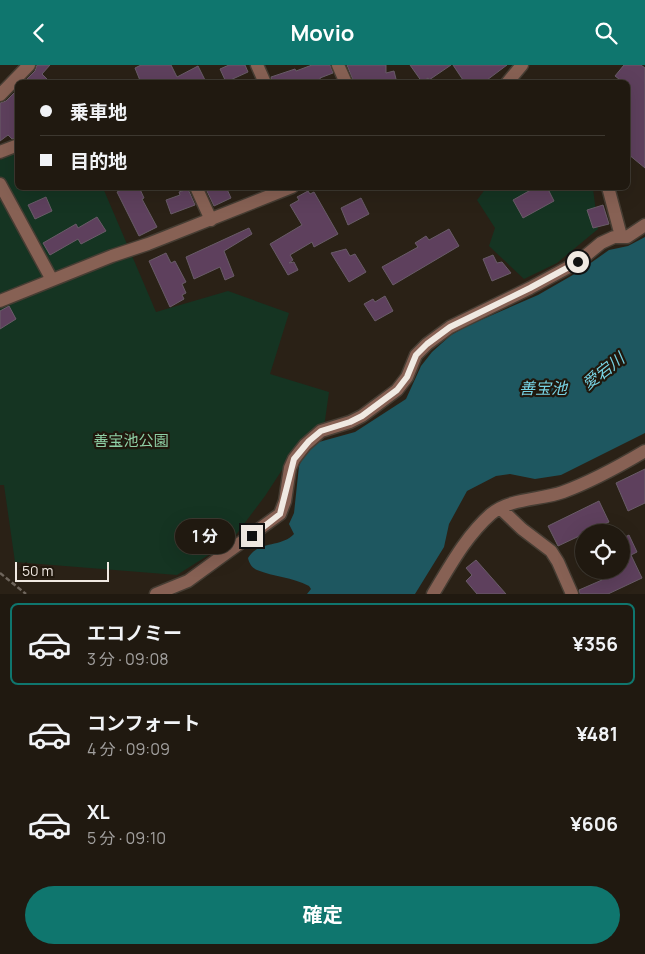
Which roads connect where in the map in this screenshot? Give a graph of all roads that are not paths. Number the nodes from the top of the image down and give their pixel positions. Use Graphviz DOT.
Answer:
graph roads {
  1 [pos="29,65"];
  2 [pos="257,65"];
  3 [pos="338,65"];
  4 [pos="522,65"];
  5 [pos="264,80"];
  6 [pos="345,80"];
  7 [pos="510,80"];
  8 [pos="0,95"];
  9 [pos="15,146"];
  10 [pos="0,152"];
  11 [pos="0,184"];
  12 [pos="197,190"];
  13 [pos="609,190"];
  14 [pos="272,191"];
  15 [pos="211,220"];
  16 [pos="645,225"];
  17 [pos="621,236"];
  18 [pos="52,280"];
  19 [pos="0,301"];
  20 [pos="645,451"];
  21 [pos="501,509"];
  22 [pos="156,594"];
  23 [pos="433,594"];
  24 [pos="572,594"];
  1 -- 8 [label="street"];
  2 -- 5 [label="street"];
  3 -- 6 [label="street"];
  4 -- 7 [label="street"];
  9 -- 10 [label="street"];
  11 -- 18 [label="street"];
  12 -- 15 [label="street"];
  13 -- 17 [label="street"];
  14 -- 15 [label="street"];
  15 -- 18 [label="street"];
  16 -- 17 [label="street"];
  17 -- 22 [label="street"];
  18 -- 19 [label="street"];
  20 -- 21 [label="street"];
  21 -- 23 [label="street"];
  21 -- 24 [label="street"];
}
